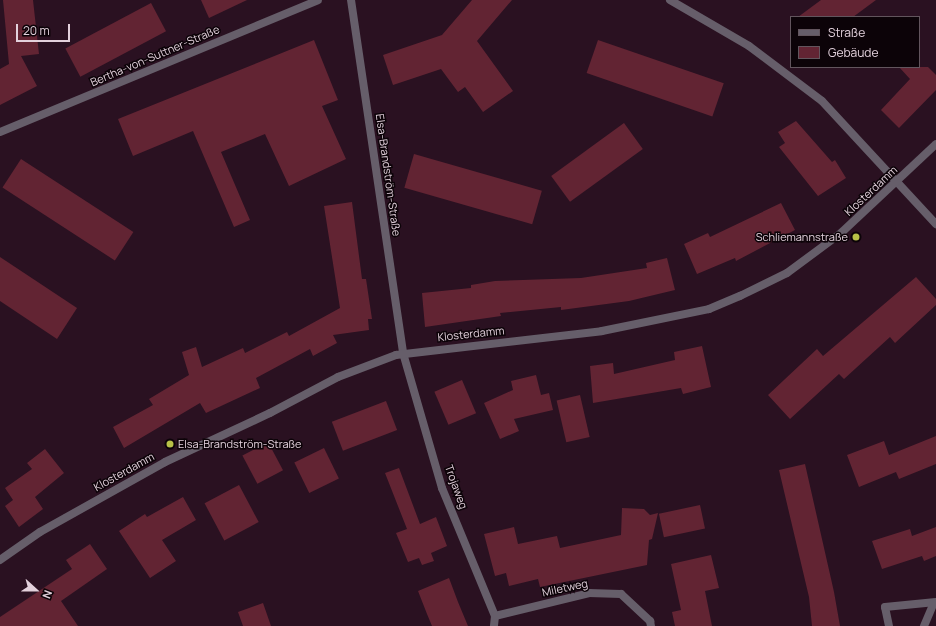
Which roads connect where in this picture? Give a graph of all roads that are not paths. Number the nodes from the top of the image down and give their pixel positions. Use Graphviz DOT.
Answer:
graph roads {
  1 [pos="318,0"];
  2 [pos="351,0"];
  3 [pos="670,0"];
  4 [pos="0,132"];
  5 [pos="936,144"];
  6 [pos="897,182"];
  7 [pos="936,224"];
  8 [pos="403,353"];
  9 [pos="0,560"];
  10 [pos="935,602"];
  11 [pos="495,616"];
  12 [pos="494,626"];
  13 [pos="651,626"];
  14 [pos="889,626"];
  15 [pos="924,626"];
  1 -- 4 [label="street, Bertha-von-Suttner-Straße"];
  2 -- 8 [label="street, Elsa-Brandström-Straße"];
  3 -- 6 [label="street"];
  5 -- 6 [label="street, Klosterdamm"];
  6 -- 7 [label="street"];
  6 -- 8 [label="street, Klosterdamm"];
  8 -- 9 [label="street, Klosterdamm"];
  8 -- 11 [label="street, Trojaweg"];
  10 -- 14 [label="street"];
  10 -- 15 [label="street"];
  11 -- 12 [label="street, Trojaweg"];
  11 -- 13 [label="street, Miletweg"];
}
